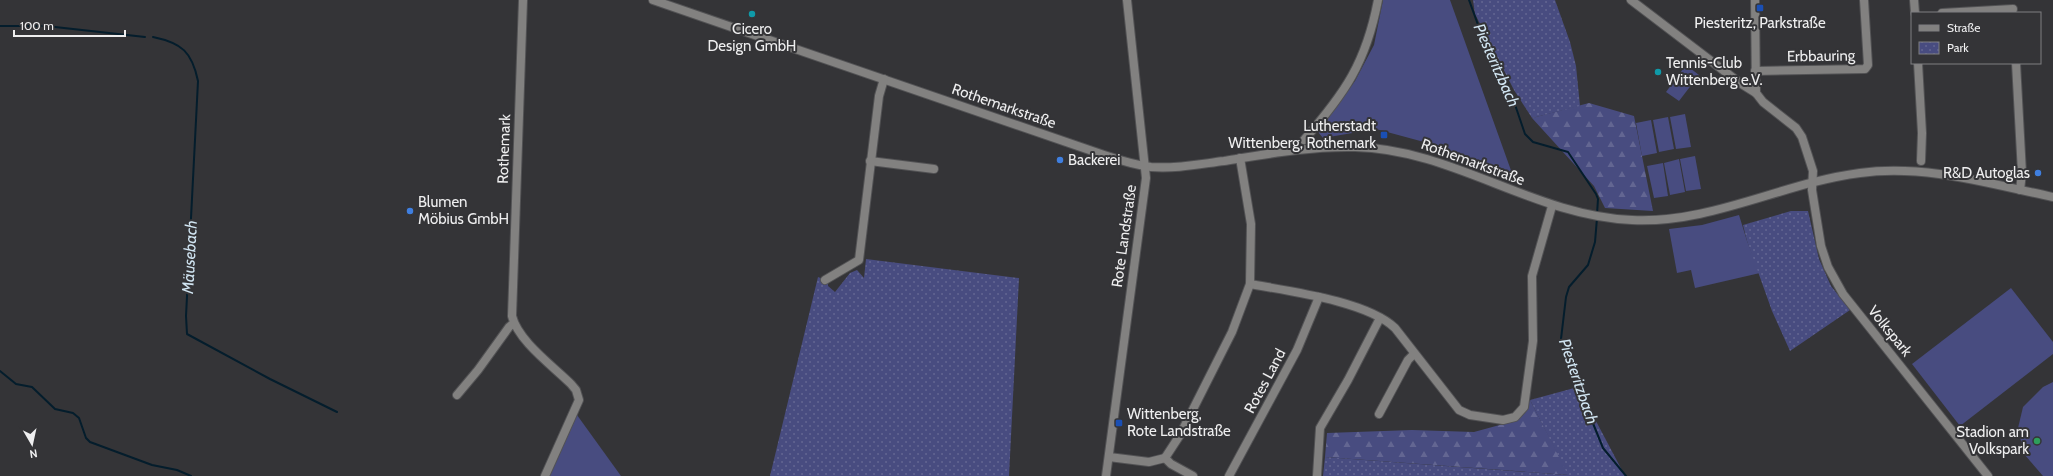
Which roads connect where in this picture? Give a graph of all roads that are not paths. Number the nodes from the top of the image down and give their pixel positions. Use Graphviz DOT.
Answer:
graph roads {
  1 [pos="522,0"];
  2 [pos="653,0"];
  3 [pos="1127,0"];
  4 [pos="1378,0"];
  5 [pos="1632,0"];
  6 [pos="1754,0"];
  7 [pos="1864,0"];
  8 [pos="1914,0"];
  9 [pos="2012,0"];
  10 [pos="2013,11"];
  11 [pos="1915,12"];
  12 [pos="1978,12"];
  13 [pos="1918,64"];
  14 [pos="2016,64"];
  15 [pos="1755,71"];
  16 [pos="884,79"];
  17 [pos="1756,93"];
  18 [pos="1304,140"];
  19 [pos="1240,158"];
  20 [pos="870,161"];
  21 [pos="1921,161"];
  22 [pos="1146,166"];
  23 [pos="934,169"];
  24 [pos="1812,183"];
  25 [pos="2020,190"];
  26 [pos="2053,197"];
  27 [pos="1552,206"];
  28 [pos="825,280"];
  29 [pos="1250,284"];
  30 [pos="1319,297"];
  31 [pos="1380,318"];
  32 [pos="514,323"];
  33 [pos="1414,354"];
  34 [pos="457,395"];
  35 [pos="1379,414"];
  36 [pos="1109,457"];
  37 [pos="1165,458"];
  38 [pos="545,476"];
  39 [pos="1106,476"];
  40 [pos="1193,476"];
  41 [pos="1229,476"];
  42 [pos="1317,476"];
  43 [pos="1988,476"];
  1 -- 32 [label="street, Rothemark"];
  2 -- 16 [label="street, Rothemarkstraße"];
  3 -- 22 [label="street, Rote Landstraße"];
  4 -- 18 [label="street"];
  5 -- 17 [label="street, Volkspark"];
  6 -- 15 [label="street"];
  7 -- 15 [label="street, Erbbauring"];
  8 -- 11 [label="street"];
  9 -- 10 [label="street"];
  10 -- 12 [label="street"];
  13 -- 21 [label="street"];
  14 -- 25 [label="street"];
  15 -- 17 [label="street"];
  16 -- 20 [label="street"];
  16 -- 22 [label="street, Rothemarkstraße"];
  17 -- 24 [label="street, Volkspark"];
  19 -- 22 [label="street, Rothemarkstraße"];
  19 -- 27 [label="street, Rothemarkstraße"];
  19 -- 29 [label="street"];
  20 -- 23 [label="street"];
  20 -- 28 [label="street"];
  22 -- 36 [label="street, Rote Landstraße"];
  24 -- 25 [label="street"];
  24 -- 27 [label="street, Rothemarkstraße"];
  24 -- 43 [label="street, Volkspark"];
  25 -- 26 [label="street"];
  27 -- 33 [label="street"];
  29 -- 30 [label="street"];
  29 -- 37 [label="street"];
  30 -- 31 [label="street"];
  30 -- 41 [label="street, Rotes Land"];
  31 -- 33 [label="street"];
  31 -- 42 [label="street"];
  32 -- 34 [label="street"];
  32 -- 38 [label="street"];
  33 -- 35 [label="street"];
  36 -- 37 [label="street"];
  36 -- 39 [label="street, Rote Landstraße"];
  37 -- 40 [label="street"];
}
